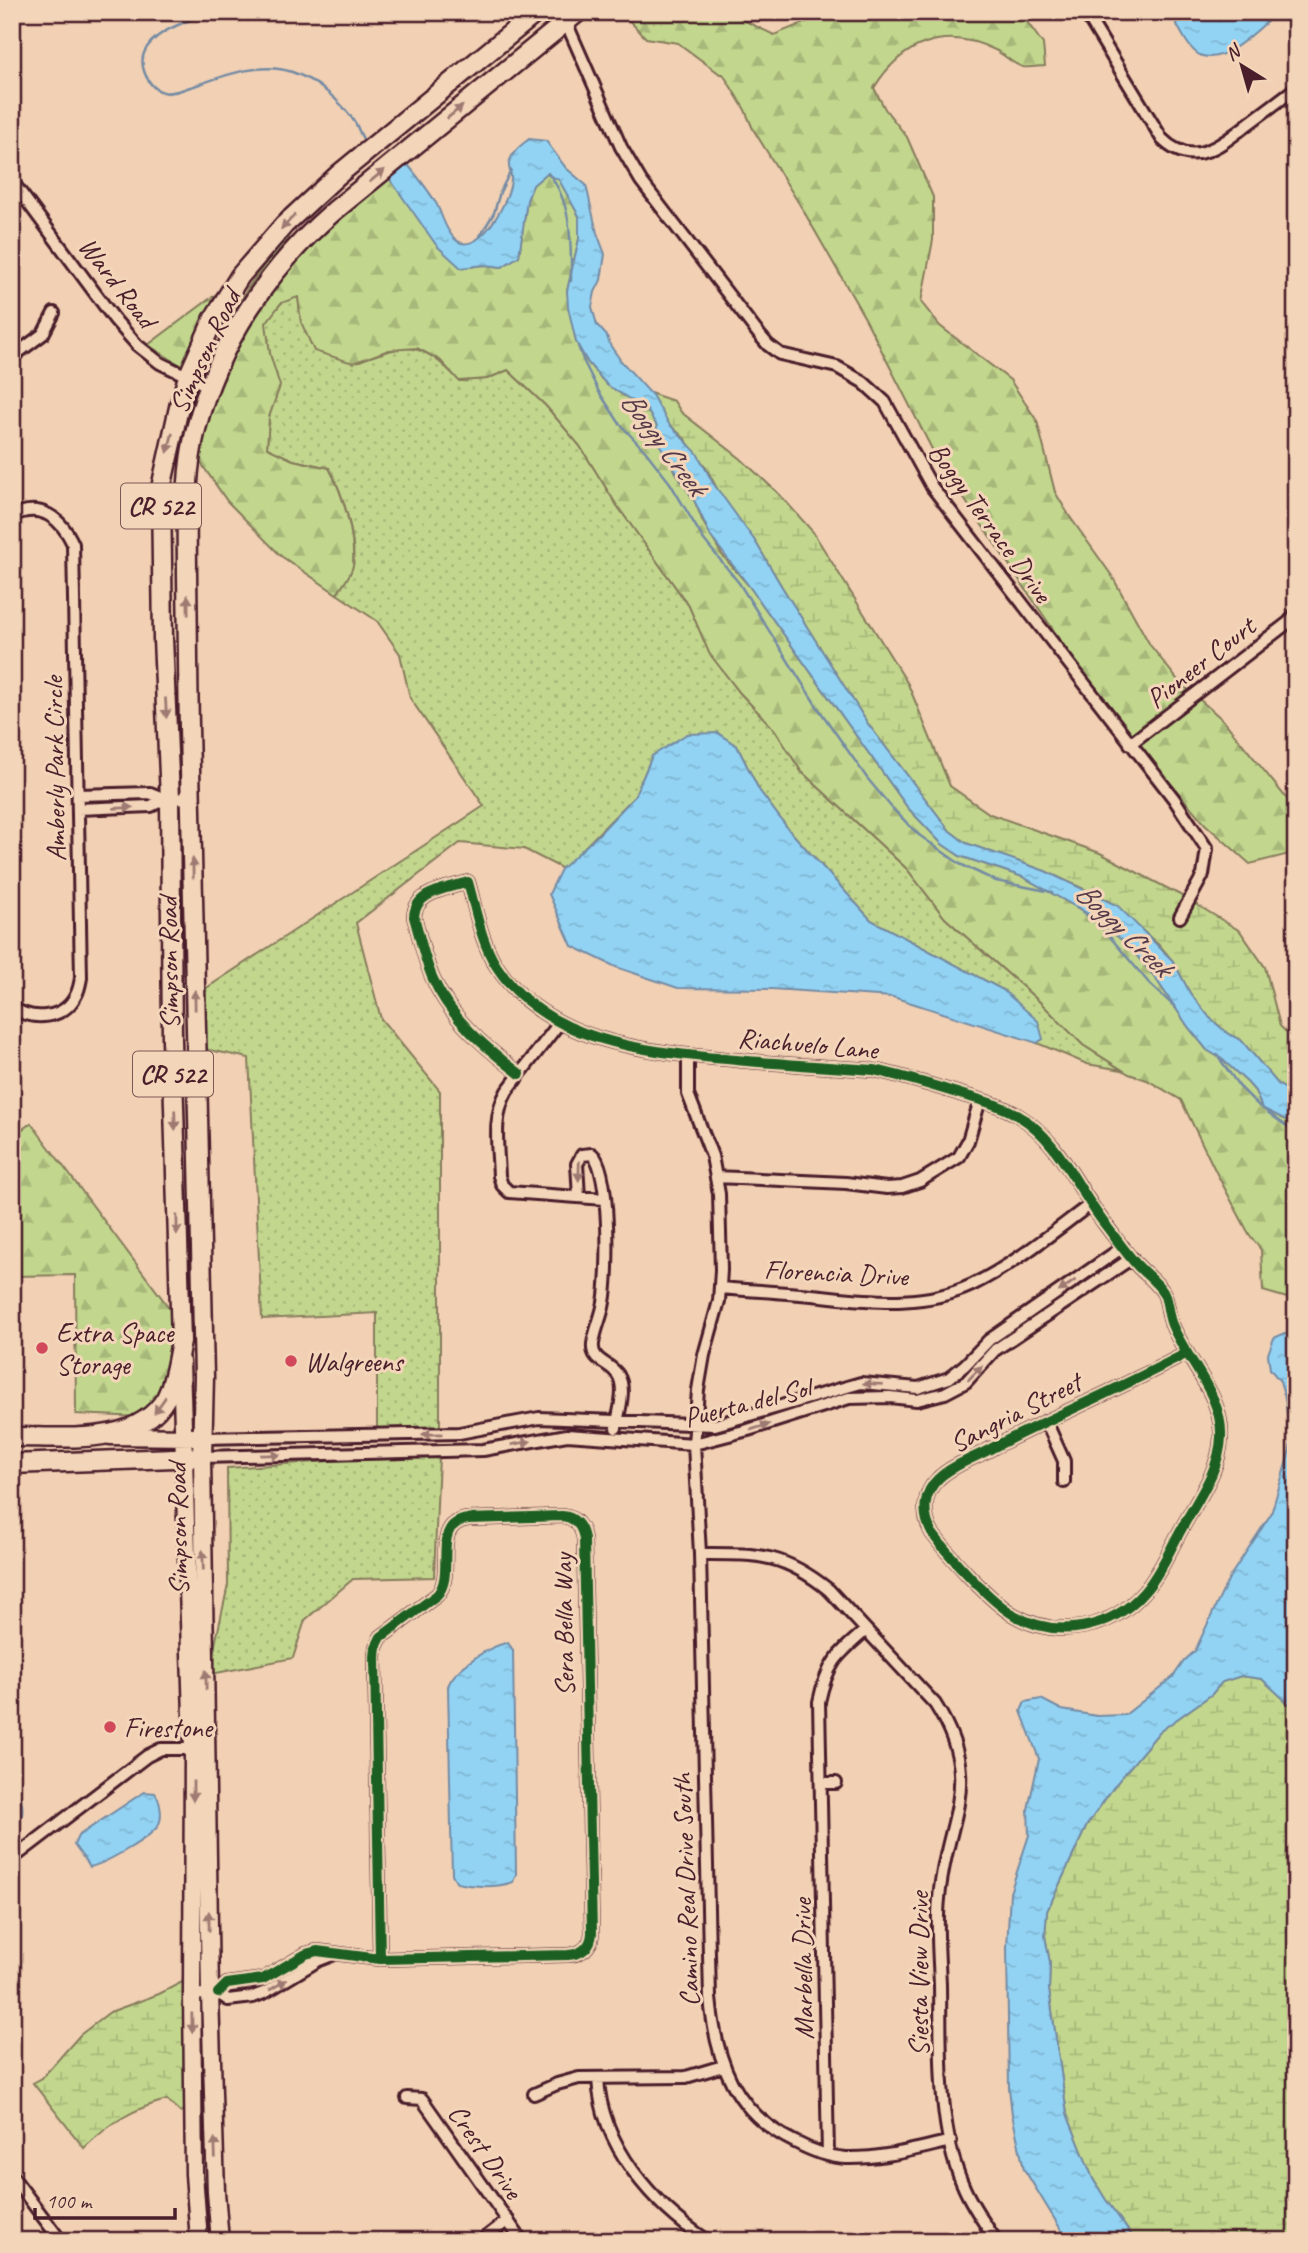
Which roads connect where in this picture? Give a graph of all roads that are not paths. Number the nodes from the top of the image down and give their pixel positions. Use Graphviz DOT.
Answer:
graph roads {
  1 [pos="537,12"];
  2 [pos="1085,12"];
  3 [pos="570,16"];
  4 [pos="1296,88"];
  5 [pos="12,181"];
  6 [pos="54,313"];
  7 [pos="12,357"];
  8 [pos="188,377"];
  9 [pos="210,387"];
  10 [pos="12,516"];
  11 [pos="1296,613"];
  12 [pos="1130,744"];
  13 [pos="78,795"];
  14 [pos="191,798"];
  15 [pos="168,799"];
  16 [pos="78,809"];
  17 [pos="1180,916"];
  18 [pos="173,979"];
  19 [pos="12,1007"];
  20 [pos="560,1023"];
  21 [pos="688,1056"];
  22 [pos="196,1064"];
  23 [pos="520,1074"];
  24 [pos="980,1100"];
  25 [pos="716,1177"];
  26 [pos="579,1197"];
  27 [pos="605,1199"];
  28 [pos="1091,1204"];
  29 [pos="1123,1247"];
  30 [pos="1132,1258"];
  31 [pos="1147,1274"];
  32 [pos="720,1289"];
  33 [pos="181,1341"];
  34 [pos="1187,1353"];
  35 [pos="1046,1420"];
  36 [pos="617,1422"];
  37 [pos="694,1425"];
  38 [pos="490,1428"];
  39 [pos="52,1436"];
  40 [pos="100,1436"];
  41 [pos="12,1437"];
  42 [pos="183,1437"];
  43 [pos="202,1438"];
  44 [pos="614,1438"];
  45 [pos="694,1444"];
  46 [pos="12,1448"];
  47 [pos="494,1448"];
  48 [pos="193,1458"];
  49 [pos="12,1464"];
  50 [pos="1064,1482"];
  51 [pos="700,1554"];
  52 [pos="866,1630"];
  53 [pos="191,1698"];
  54 [pos="206,1718"];
  55 [pos="193,1749"];
  56 [pos="207,1772"];
  57 [pos="821,1783"];
  58 [pos="836,1783"];
  59 [pos="12,1859"];
  60 [pos="380,1959"];
  61 [pos="214,1993"];
  62 [pos="192,1995"];
  63 [pos="723,2066"];
  64 [pos="598,2078"];
  65 [pos="534,2094"];
  66 [pos="407,2098"];
  67 [pos="951,2141"];
  68 [pos="828,2154"];
  69 [pos="12,2176"];
  70 [pos="508,2220"];
  71 [pos="61,2241"];
  72 [pos="199,2241"];
  73 [pos="220,2241"];
  74 [pos="481,2241"];
  75 [pos="522,2241"];
  76 [pos="708,2241"];
  77 [pos="996,2241"];
  1 -- 8 [label="main road, Simpson Road / CR 522, one-way"];
  2 -- 4 [label="street"];
  9 -- 3 [label="main road, Simpson Road / CR 522, one-way"];
  3 -- 12 [label="street, Boggy Terrace Drive"];
  5 -- 8 [label="street, Ward Road"];
  6 -- 7 [label="street"];
  8 -- 9 [label="street, Ward Road"];
  8 -- 15 [label="main road, Simpson Road / CR 522, one-way"];
  14 -- 9 [label="main road, Simpson Road / CR 522, one-way"];
  10 -- 13 [label="street, Amberly Park Circle"];
  11 -- 12 [label="street, Pioneer Court"];
  12 -- 17 [label="street, Boggy Terrace Drive"];
  13 -- 15 [label="street"];
  13 -- 16 [label="street, Amberly Park Circle"];
  14 -- 15 [label="street"];
  22 -- 14 [label="main road, Simpson Road / CR 522, one-way"];
  16 -- 15 [label="street, one-way"];
  15 -- 18 [label="main road, Simpson Road / CR 522"];
  16 -- 19 [label="street, Amberly Park Circle"];
  18 -- 22 [label="main road"];
  18 -- 33 [label="main road, Simpson Road / CR 522, one-way"];
  20 -- 21 [label="street, Riachuelo Lane"];
  20 -- 23 [label="street"];
  20 -- 23 [label="street, Riachuelo Lane"];
  21 -- 24 [label="street, Riachuelo Lane"];
  21 -- 25 [label="street, Camino Real Drive South"];
  22 -- 43 [label="main road, Simpson Road / CR 522"];
  23 -- 26 [label="street"];
  24 -- 25 [label="street"];
  24 -- 28 [label="street, Riachuelo Lane"];
  25 -- 32 [label="street, Camino Real Drive South"];
  26 -- 27 [label="street"];
  27 -- 26 [label="street, one-way"];
  27 -- 36 [label="street"];
  28 -- 29 [label="street, Riachuelo Lane"];
  28 -- 32 [label="street, Florencia Drive"];
  29 -- 30 [label="street, Riachuelo Lane"];
  29 -- 37 [label="street, Puerta del Sol, one-way"];
  30 -- 31 [label="street, Riachuelo Lane"];
  45 -- 30 [label="street, Puerta del Sol, one-way"];
  31 -- 34 [label="street, Sangria Street"];
  32 -- 37 [label="street, Camino Real Drive South"];
  33 -- 40 [label="main road, CR 522, one-way"];
  33 -- 42 [label="main road, Simpson Road"];
  34 -- 35 [label="street, Sangria Street"];
  34 -- 35 [label="street, Sangria Street"];
  35 -- 50 [label="street"];
  36 -- 37 [label="street, Puerta del Sol"];
  36 -- 38 [label="street, Puerta del Sol"];
  36 -- 44 [label="street"];
  37 -- 45 [label="street, Camino Real Drive South"];
  38 -- 43 [label="street, Puerta del Sol, one-way"];
  38 -- 47 [label="street"];
  39 -- 40 [label="main road, CR 522"];
  39 -- 41 [label="main road, CR 522"];
  39 -- 46 [label="main road"];
  40 -- 42 [label="main road"];
  42 -- 43 [label="main road"];
  42 -- 48 [label="main road, Simpson Road"];
  43 -- 48 [label="main road, Simpson Road / CR 522"];
  44 -- 45 [label="street, Puerta del Sol"];
  47 -- 44 [label="street, Puerta del Sol, one-way"];
  45 -- 51 [label="street, Camino Real Drive South"];
  48 -- 47 [label="street, Puerta del Sol, one-way"];
  48 -- 49 [label="main road"];
  48 -- 53 [label="main road, Simpson Road"];
  54 -- 48 [label="main road, Simpson Road, one-way"];
  51 -- 52 [label="street, Siesta View Drive"];
  51 -- 63 [label="street, Camino Real Drive South"];
  52 -- 57 [label="street, Marbella Drive"];
  52 -- 67 [label="street, Siesta View Drive"];
  53 -- 54 [label="main road"];
  53 -- 55 [label="main road, Simpson Road"];
  54 -- 56 [label="main road, Simpson Road"];
  55 -- 56 [label="main road"];
  55 -- 59 [label="street"];
  55 -- 62 [label="main road, Simpson Road, one-way"];
  61 -- 56 [label="main road, Simpson Road, one-way"];
  57 -- 58 [label="street"];
  57 -- 68 [label="street, Marbella Drive"];
  60 -- 60 [label="street, Sera Bella Way"];
  60 -- 61 [label="street, Sera Bella Way"];
  61 -- 62 [label="street, Sera Bella Way"];
  73 -- 61 [label="main road, Simpson Road, one-way"];
  62 -- 72 [label="main road, Simpson Road, one-way"];
  63 -- 64 [label="street"];
  63 -- 68 [label="street, Camino Real Drive South"];
  64 -- 65 [label="street"];
  64 -- 76 [label="street"];
  66 -- 70 [label="street, Crest Drive"];
  67 -- 68 [label="street, Camino Real Drive South"];
  67 -- 77 [label="street, Siesta View Drive"];
  69 -- 71 [label="street"];
  70 -- 74 [label="street"];
  70 -- 75 [label="street, Crest Drive"];
}
